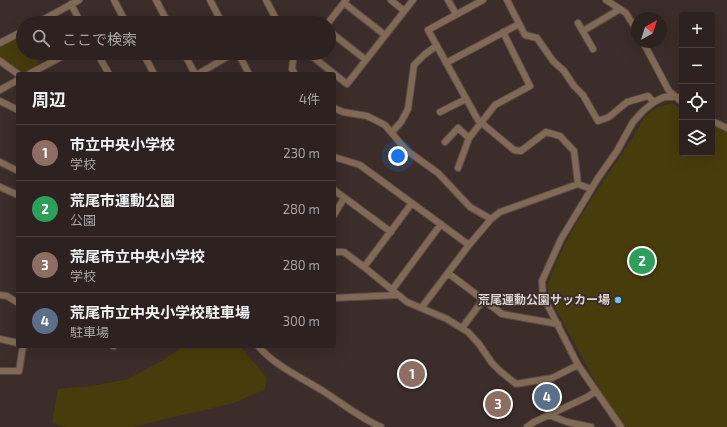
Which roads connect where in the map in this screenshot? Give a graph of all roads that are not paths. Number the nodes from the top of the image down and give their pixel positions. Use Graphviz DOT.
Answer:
graph roads {
  1 [pos="80,0"];
  2 [pos="114,0"];
  3 [pos="156,0"];
  4 [pos="210,0"];
  5 [pos="266,0"];
  6 [pos="390,0"];
  7 [pos="413,0"];
  8 [pos="448,0"];
  9 [pos="482,0"];
  10 [pos="507,0"];
  11 [pos="606,0"];
  12 [pos="345,1"];
  13 [pos="71,4"];
  14 [pos="620,9"];
  15 [pos="404,11"];
  16 [pos="456,14"];
  17 [pos="50,16"];
  18 [pos="77,16"];
  19 [pos="122,16"];
  20 [pos="164,16"];
  21 [pos="218,16"];
  22 [pos="274,16"];
  23 [pos="333,16"];
  24 [pos="631,20"];
  25 [pos="578,23"];
  26 [pos="519,24"];
  27 [pos="583,31"];
  28 [pos="503,32"];
  29 [pos="16,35"];
  30 [pos="385,35"];
  31 [pos="336,36"];
  32 [pos="0,43"];
  33 [pos="436,46"];
  34 [pos="646,48"];
  35 [pos="593,49"];
  36 [pos="56,60"];
  37 [pos="101,60"];
  38 [pos="147,60"];
  39 [pos="188,60"];
  40 [pos="222,60"];
  41 [pos="242,60"];
  42 [pos="293,60"];
  43 [pos="317,60"];
  44 [pos="366,60"];
  45 [pos="0,61"];
  46 [pos="446,63"];
  47 [pos="33,72"];
  48 [pos="108,72"];
  49 [pos="153,72"];
  50 [pos="194,72"];
  51 [pos="201,72"];
  52 [pos="248,72"];
  53 [pos="294,72"];
  54 [pos="332,72"];
  55 [pos="16,73"];
  56 [pos="336,75"];
  57 [pos="16,81"];
  58 [pos="0,90"];
  59 [pos="677,97"];
  60 [pos="466,99"];
  61 [pos="0,101"];
  62 [pos="654,102"];
  63 [pos="16,109"];
  64 [pos="336,109"];
  65 [pos="440,112"];
  66 [pos="715,122"];
  67 [pos="481,123"];
  68 [pos="727,128"];
  69 [pos="392,132"];
  70 [pos="469,138"];
  71 [pos="445,142"];
  72 [pos="336,158"];
  73 [pos="0,162"];
  74 [pos="458,168"];
  75 [pos="16,169"];
  76 [pos="578,184"];
  77 [pos="0,187"];
  78 [pos="591,189"];
  79 [pos="336,192"];
  80 [pos="16,194"];
  81 [pos="344,198"];
  82 [pos="412,203"];
  83 [pos="336,212"];
  84 [pos="491,219"];
  85 [pos="440,224"];
  86 [pos="391,232"];
  87 [pos="469,245"];
  88 [pos="336,252"];
  89 [pos="364,266"];
  90 [pos="448,274"];
  91 [pos="392,290"];
  92 [pos="0,295"];
  93 [pos="398,295"];
  94 [pos="336,298"];
  95 [pos="484,300"];
  96 [pos="16,302"];
  97 [pos="422,308"];
  98 [pos="558,324"];
  99 [pos="462,328"];
  100 [pos="0,339"];
  101 [pos="16,343"];
  102 [pos="22,348"];
  103 [pos="260,348"];
  104 [pos="578,365"];
  105 [pos="0,371"];
  106 [pos="596,391"];
  107 [pos="550,415"];
  108 [pos="381,427"];
  109 [pos="527,427"];
  110 [pos="591,427"];
  111 [pos="621,427"];
  1 -- 13 [label="street"];
  2 -- 19 [label="street"];
  3 -- 20 [label="street"];
  4 -- 21 [label="street"];
  5 -- 22 [label="street"];
  6 -- 15 [label="street"];
  7 -- 15 [label="street"];
  8 -- 16 [label="street"];
  9 -- 16 [label="street"];
  10 -- 26 [label="street"];
  11 -- 14 [label="street"];
  12 -- 23 [label="street"];
  12 -- 30 [label="street"];
  13 -- 17 [label="street"];
  13 -- 18 [label="street"];
  14 -- 24 [label="street"];
  14 -- 27 [label="street"];
  15 -- 30 [label="street"];
  16 -- 33 [label="street"];
  25 -- 27 [label="street"];
  26 -- 28 [label="street"];
  26 -- 62 [label="street"];
  27 -- 35 [label="street"];
  28 -- 46 [label="street"];
  28 -- 67 [label="street"];
  29 -- 32 [label="street"];
  30 -- 44 [label="street"];
  31 -- 44 [label="street"];
  33 -- 46 [label="street"];
  33 -- 69 [label="street"];
  34 -- 59 [label="street"];
  36 -- 47 [label="street"];
  37 -- 48 [label="street"];
  38 -- 49 [label="street"];
  39 -- 50 [label="street"];
  40 -- 51 [label="street"];
  41 -- 52 [label="street"];
  42 -- 53 [label="street"];
  43 -- 54 [label="street"];
  44 -- 56 [label="street"];
  45 -- 55 [label="street"];
  46 -- 60 [label="street"];
  57 -- 58 [label="street"];
  59 -- 62 [label="street"];
  60 -- 65 [label="street"];
  60 -- 67 [label="street"];
  61 -- 63 [label="street"];
  62 -- 78 [label="street"];
  64 -- 69 [label="street"];
  66 -- 68 [label="street"];
  67 -- 70 [label="street"];
  67 -- 76 [label="street"];
  69 -- 84 [label="street"];
  70 -- 71 [label="street"];
  70 -- 74 [label="street"];
  72 -- 82 [label="street"];
  73 -- 75 [label="street"];
  76 -- 78 [label="street"];
  76 -- 84 [label="street"];
  77 -- 80 [label="street"];
  78 -- 98 [label="street"];
  79 -- 81 [label="street"];
  81 -- 83 [label="street"];
  81 -- 86 [label="street"];
  82 -- 85 [label="street"];
  82 -- 86 [label="street"];
  84 -- 87 [label="street"];
  85 -- 87 [label="street"];
  85 -- 91 [label="street"];
  86 -- 89 [label="street"];
  87 -- 90 [label="street"];
  88 -- 89 [label="street"];
  89 -- 91 [label="street"];
  90 -- 95 [label="street"];
  90 -- 97 [label="street"];
  91 -- 93 [label="street"];
  92 -- 96 [label="street"];
  93 -- 94 [label="street"];
  93 -- 97 [label="street"];
  95 -- 98 [label="street"];
  95 -- 99 [label="street"];
  97 -- 99 [label="street"];
  98 -- 104 [label="street"];
  99 -- 104 [label="street"];
  100 -- 101 [label="street"];
  102 -- 105 [label="street"];
  103 -- 108 [label="street"];
  104 -- 106 [label="street"];
  106 -- 107 [label="street"];
  106 -- 111 [label="street"];
  107 -- 109 [label="street"];
  107 -- 110 [label="street"];
}
